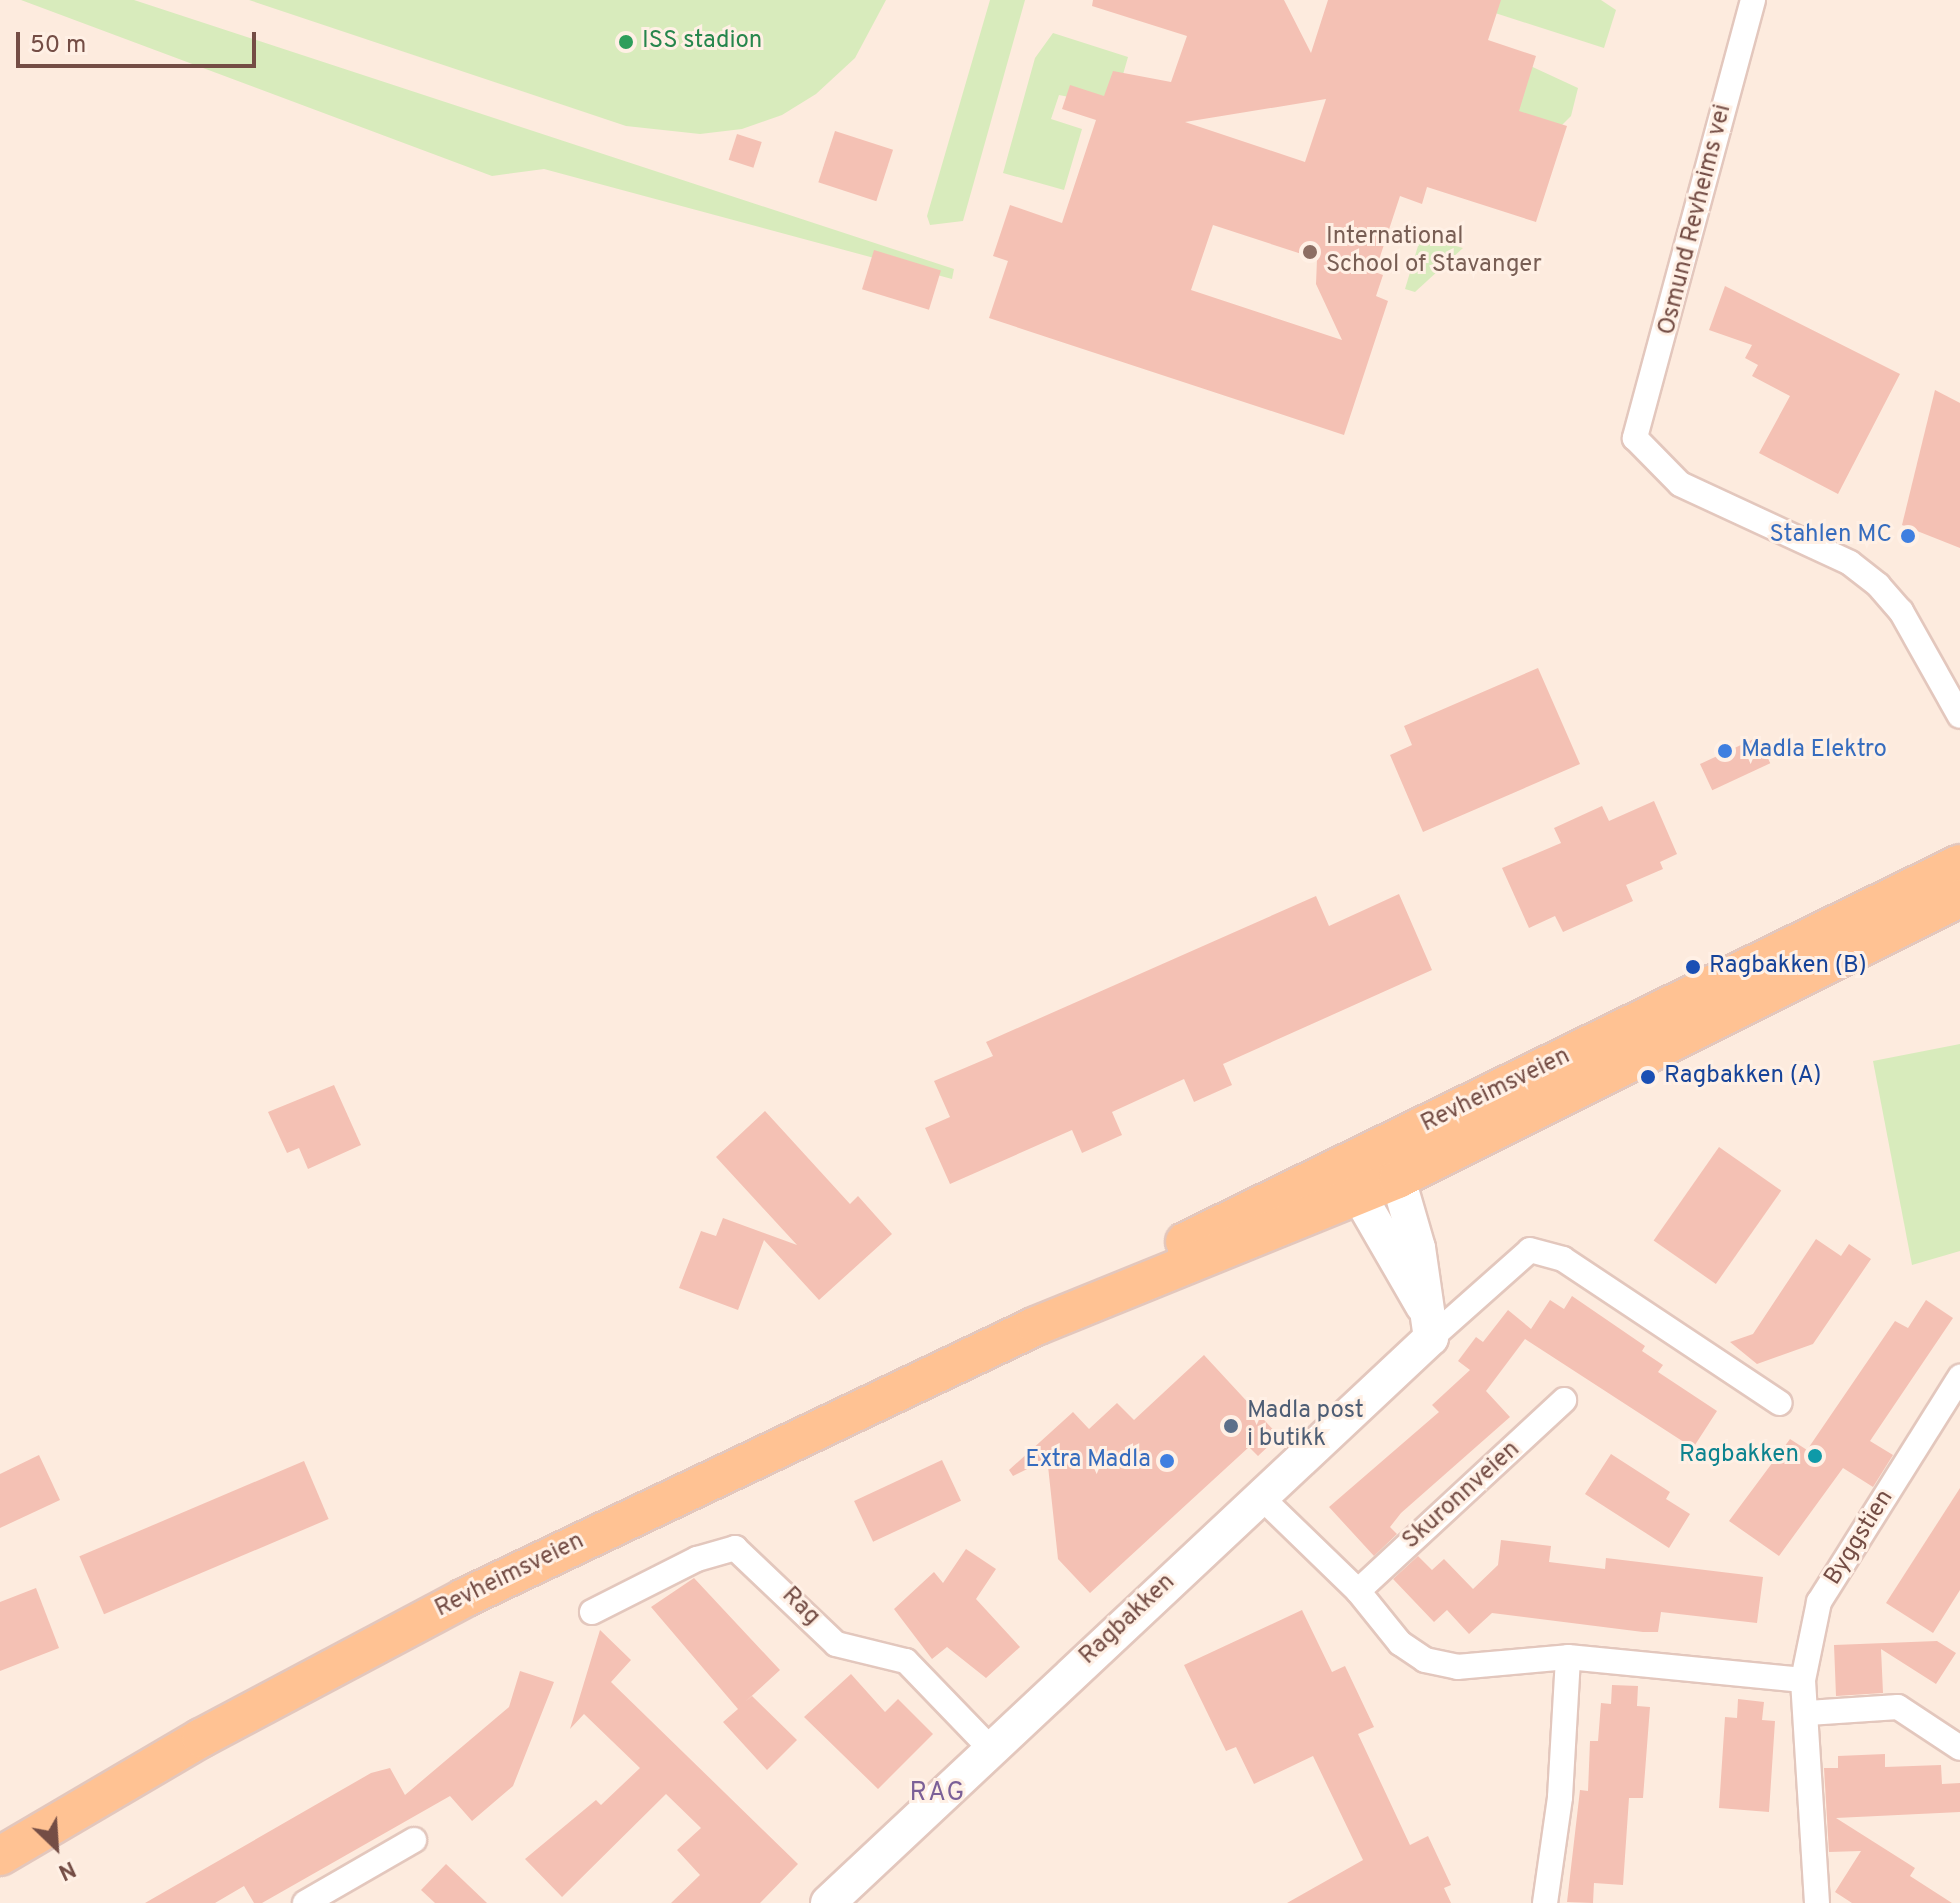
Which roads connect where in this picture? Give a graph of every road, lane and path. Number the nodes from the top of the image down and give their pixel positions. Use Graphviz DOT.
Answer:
graph roads {
  1 [pos="1753,0"];
  2 [pos="1959,719"];
  3 [pos="1960,864"];
  4 [pos="1960,898"];
  5 [pos="1363,1156"];
  6 [pos="1398,1179"];
  7 [pos="1360,1197"];
  8 [pos="1427,1322"];
  9 [pos="1036,1326"];
  10 [pos="1960,1377"];
  11 [pos="1564,1400"];
  12 [pos="1780,1403"];
  13 [pos="1261,1497"];
  14 [pos="1358,1591"];
  15 [pos="592,1612"];
  16 [pos="1568,1657"];
  17 [pos="1803,1680"];
  18 [pos="1808,1713"];
  19 [pos="990,1748"];
  20 [pos="1960,1748"];
  21 [pos="414,1840"];
  22 [pos="0,1856"];
  23 [pos="305,1903"];
  24 [pos="828,1903"];
  25 [pos="1545,1903"];
  26 [pos="1817,1903"];
  1 -- 2 [label="street, Osmund Revheims vei"];
  3 -- 5 [label="main road, Revheimsveien"];
  4 -- 6 [label="main road, Revheimsveien"];
  5 -- 6 [label="street"];
  5 -- 7 [label="street"];
  5 -- 9 [label="main road, Revheimsveien"];
  6 -- 7 [label="main road, Revheimsveien"];
  6 -- 8 [label="street"];
  7 -- 8 [label="street"];
  7 -- 9 [label="main road, Revheimsveien"];
  8 -- 12 [label="street, Ragbakken"];
  8 -- 13 [label="street, Ragbakken"];
  9 -- 22 [label="main road, Revheimsveien"];
  10 -- 17 [label="street, Byggstien"];
  11 -- 14 [label="street, Skuronnveien"];
  13 -- 14 [label="street"];
  13 -- 19 [label="street, Ragbakken"];
  14 -- 16 [label="street"];
  15 -- 19 [label="street, Rag"];
  16 -- 17 [label="street"];
  16 -- 25 [label="street"];
  17 -- 18 [label="street, Byggstien"];
  18 -- 20 [label="street"];
  18 -- 26 [label="street, Byggstien"];
  19 -- 24 [label="street, Ragbakken"];
  21 -- 23 [label="street"];
}
